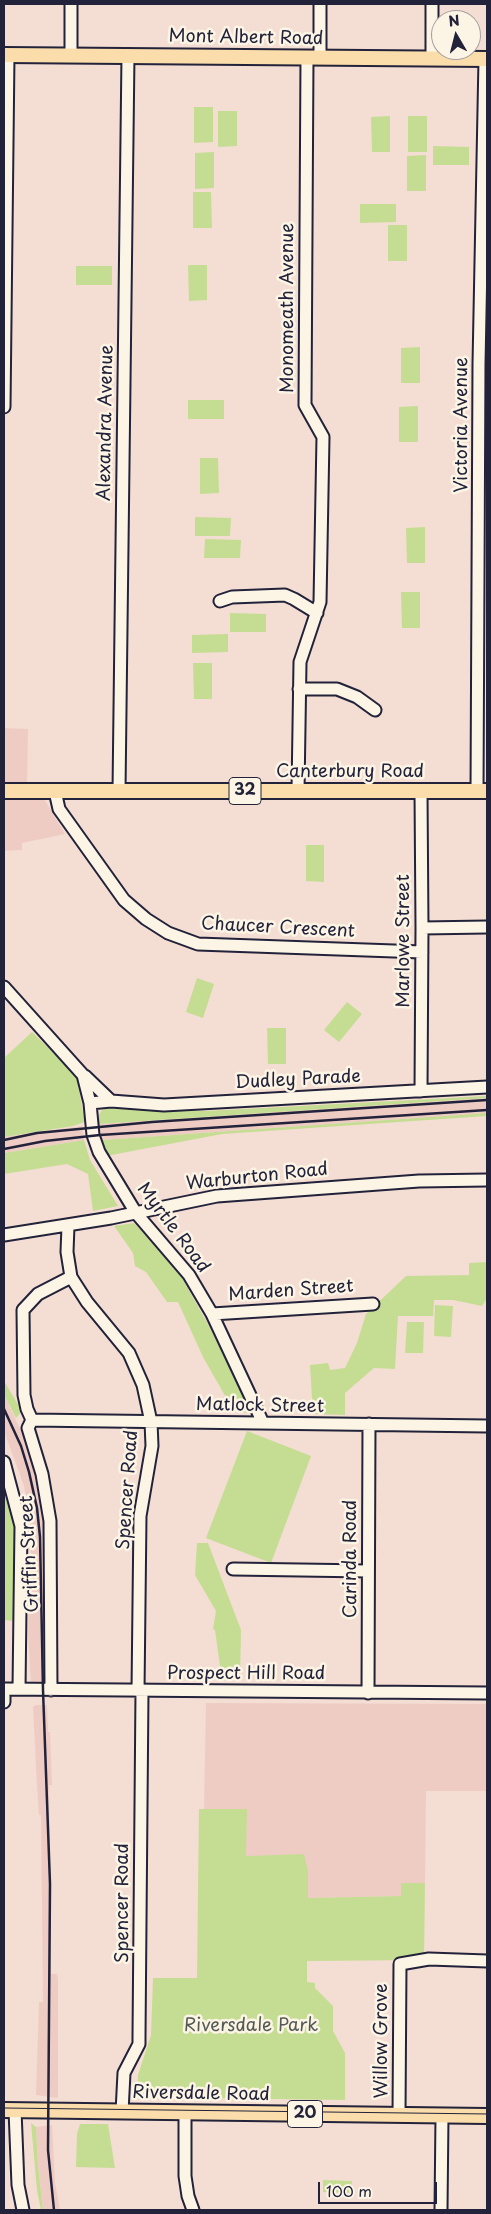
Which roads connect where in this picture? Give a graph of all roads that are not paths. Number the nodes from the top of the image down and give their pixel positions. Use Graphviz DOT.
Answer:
graph roads {
  1 [pos="71,4"];
  2 [pos="320,4"];
  3 [pos="6,55"];
  4 [pos="70,55"];
  5 [pos="128,56"];
  6 [pos="313,57"];
  7 [pos="431,58"];
  8 [pos="486,59"];
  9 [pos="483,364"];
  10 [pos="4,407"];
  11 [pos="220,601"];
  12 [pos="316,613"];
  13 [pos="299,689"];
  14 [pos="375,710"];
  15 [pos="4,791"];
  16 [pos="56,791"];
  17 [pos="119,791"];
  18 [pos="298,791"];
  19 [pos="421,791"];
  20 [pos="482,791"];
  21 [pos="487,927"];
  22 [pos="422,928"];
  23 [pos="422,952"];
  24 [pos="4,987"];
  25 [pos="83,1075"];
  26 [pos="487,1087"];
  27 [pos="421,1091"];
  28 [pos="112,1101"];
  29 [pos="90,1103"];
  30 [pos="487,1180"];
  31 [pos="136,1213"];
  32 [pos="68,1226"];
  33 [pos="4,1235"];
  34 [pos="71,1277"];
  35 [pos="373,1304"];
  36 [pos="212,1314"];
  37 [pos="32,1420"];
  38 [pos="151,1422"];
  39 [pos="263,1423"];
  40 [pos="369,1424"];
  41 [pos="487,1426"];
  42 [pos="4,1462"];
  43 [pos="233,1569"];
  44 [pos="368,1571"];
  45 [pos="4,1689"];
  46 [pos="19,1689"];
  47 [pos="51,1690"];
  48 [pos="140,1691"];
  49 [pos="368,1693"];
  50 [pos="487,1693"];
  51 [pos="4,1696"];
  52 [pos="4,1702"];
  53 [pos="487,1961"];
  54 [pos="9,2110"];
  55 [pos="122,2112"];
  56 [pos="185,2113"];
  57 [pos="399,2116"];
  58 [pos="442,2116"];
  59 [pos="487,2116"];
  60 [pos="23,2210"];
  61 [pos="193,2210"];
  62 [pos="441,2210"];
  1 -- 4 [label="street"];
  2 -- 6 [label="street, Monomeath Avenue"];
  3 -- 4 [label="main road, Mont Albert Road"];
  3 -- 10 [label="street"];
  4 -- 5 [label="main road, Mont Albert Road"];
  5 -- 6 [label="main road, Mont Albert Road"];
  5 -- 17 [label="street, Alexandra Avenue"];
  6 -- 7 [label="main road, Mont Albert Road"];
  6 -- 12 [label="street, Monomeath Avenue"];
  8 -- 9 [label="street, Victoria Avenue"];
  9 -- 20 [label="street, Victoria Avenue"];
  11 -- 12 [label="street"];
  12 -- 13 [label="street, Monomeath Avenue"];
  13 -- 14 [label="street"];
  13 -- 18 [label="street, Monomeath Avenue"];
  15 -- 16 [label="main road, Canterbury Road / 32"];
  16 -- 17 [label="main road, Canterbury Road / 32"];
  16 -- 23 [label="street, Chaucer Crescent"];
  17 -- 18 [label="main road, Canterbury Road / 32"];
  18 -- 19 [label="main road, Canterbury Road / 32"];
  19 -- 20 [label="main road, Canterbury Road / 32"];
  19 -- 22 [label="street, Marlowe Street"];
  21 -- 22 [label="street"];
  22 -- 23 [label="street, Marlowe Street"];
  23 -- 27 [label="street, Marlowe Street"];
  24 -- 25 [label="street, Myrtle Road"];
  25 -- 28 [label="street"];
  25 -- 29 [label="street, Myrtle Road"];
  26 -- 27 [label="street, Dudley Parade"];
  27 -- 28 [label="street, Dudley Parade"];
  28 -- 29 [label="street, Dudley Parade"];
  29 -- 31 [label="street, Myrtle Road"];
  30 -- 31 [label="street, Warburton Road"];
  31 -- 32 [label="street, Warburton Road"];
  31 -- 36 [label="street, Myrtle Road"];
  32 -- 33 [label="street, Warburton Road"];
  32 -- 34 [label="street, Spencer Road"];
  34 -- 37 [label="street, Griffin Street"];
  34 -- 38 [label="street, Spencer Road"];
  35 -- 36 [label="street, Marden Street"];
  36 -- 39 [label="street, Myrtle Road"];
  37 -- 38 [label="street, Matlock Street"];
  37 -- 47 [label="street, Griffin Street"];
  38 -- 39 [label="street, Matlock Street"];
  38 -- 48 [label="street, Spencer Road"];
  39 -- 40 [label="street, Matlock Street"];
  40 -- 41 [label="street, Matlock Street"];
  40 -- 44 [label="street, Carinda Road"];
  42 -- 46 [label="street"];
  43 -- 44 [label="street"];
  44 -- 49 [label="street, Carinda Road"];
  45 -- 46 [label="street, Prospect Hill Road"];
  46 -- 47 [label="street, Prospect Hill Road"];
  47 -- 48 [label="street, Prospect Hill Road"];
  48 -- 49 [label="street, Prospect Hill Road"];
  48 -- 55 [label="street, Spencer Road"];
  49 -- 50 [label="street, Prospect Hill Road"];
  51 -- 52 [label="street"];
  53 -- 57 [label="street, Willow Grove"];
  54 -- 55 [label="main road, Riversdale Road / 20"];
  54 -- 60 [label="street"];
  55 -- 56 [label="main road, Riversdale Road / 20"];
  56 -- 57 [label="main road, Riversdale Road / 20"];
  56 -- 61 [label="street"];
  57 -- 58 [label="main road, Riversdale Road / 20"];
  58 -- 59 [label="main road, Riversdale Road / 20"];
  58 -- 62 [label="street"];
}
